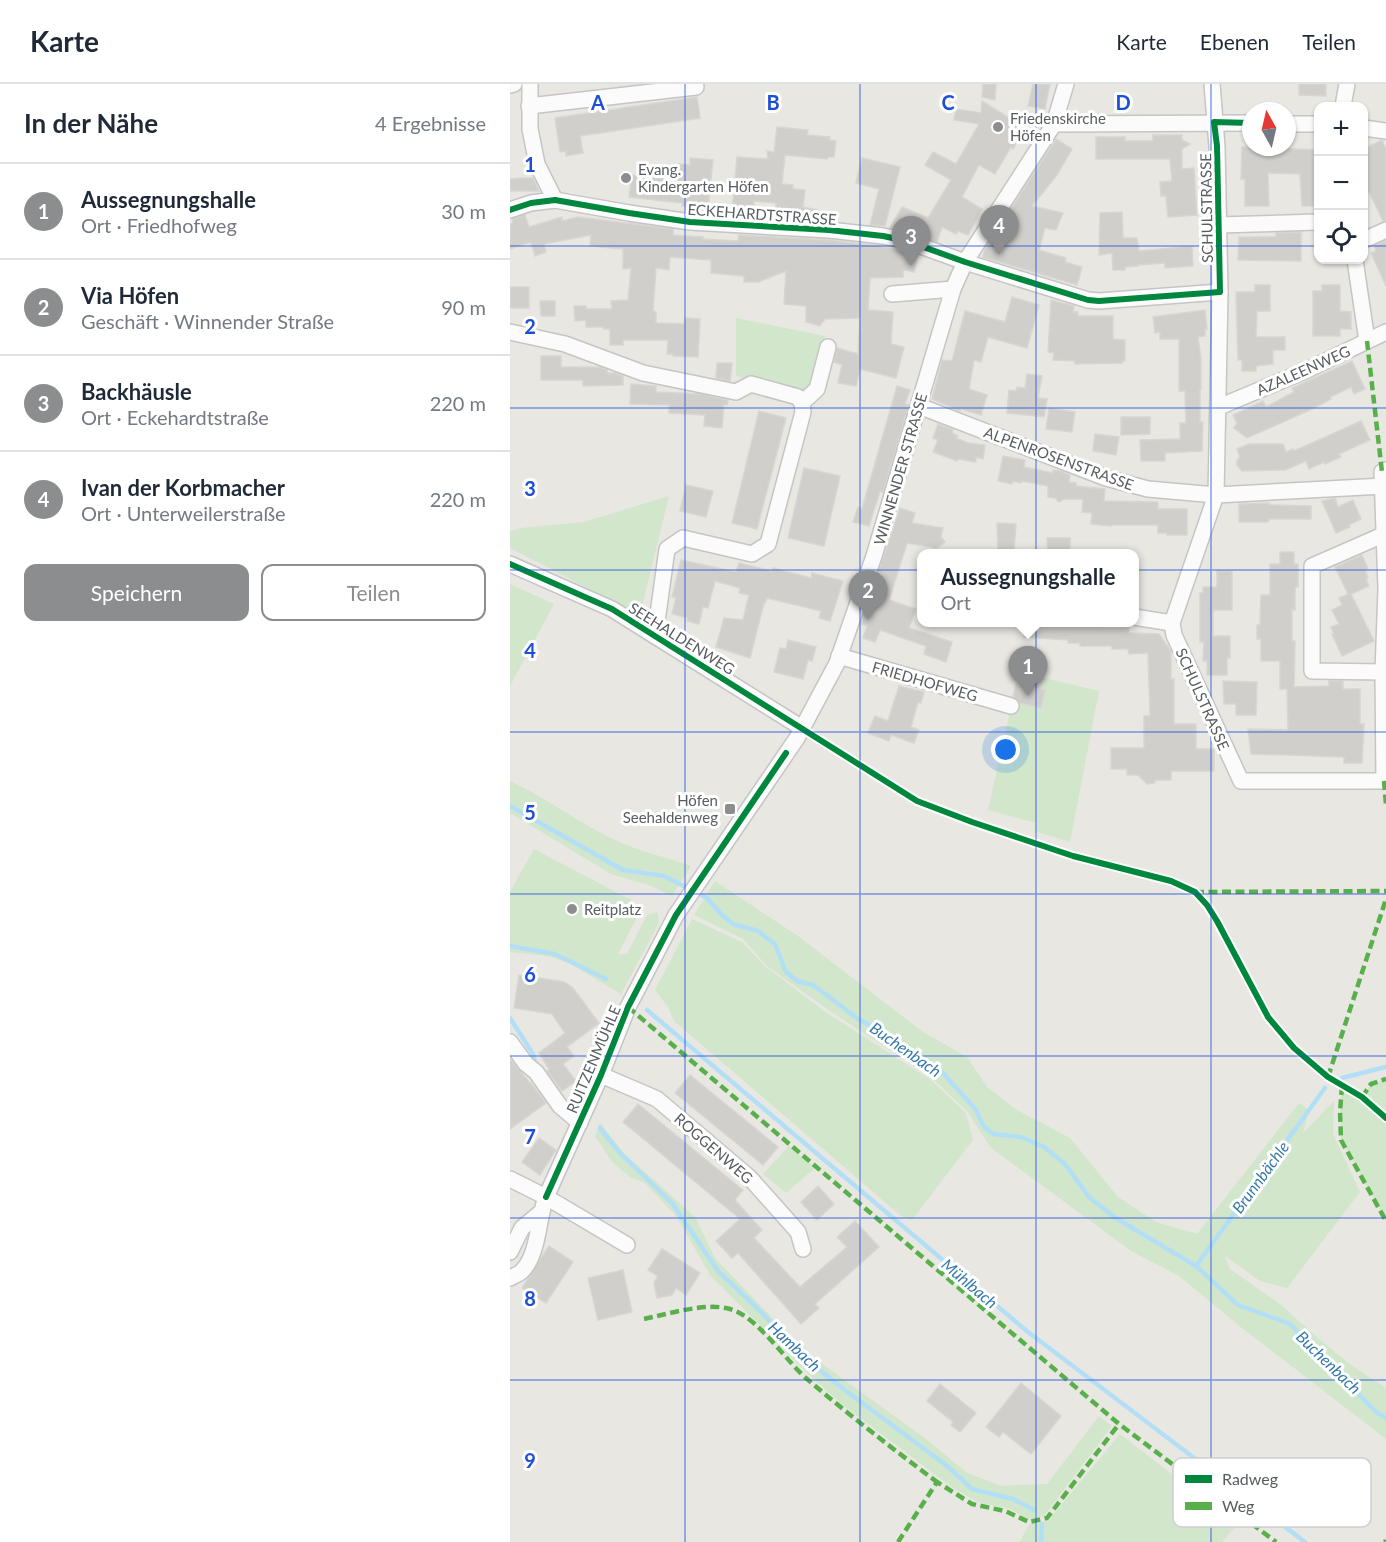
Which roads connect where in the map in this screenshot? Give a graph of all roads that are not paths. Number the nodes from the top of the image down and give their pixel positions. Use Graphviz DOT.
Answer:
graph roads {
  1 [pos="530,84"];
  2 [pos="1066,84"];
  3 [pos="1212,84"];
  4 [pos="1347,84"];
  5 [pos="696,87"];
  6 [pos="1344,102"];
  7 [pos="529,106"];
  8 [pos="1214,122"];
  9 [pos="1054,123"];
  10 [pos="1242,123"];
  11 [pos="1296,124"];
  12 [pos="1314,124"];
  13 [pos="1368,128"];
  14 [pos="1386,130"];
  15 [pos="555,200"];
  16 [pos="510,210"];
  17 [pos="1314,222"];
  18 [pos="1218,225"];
  19 [pos="1386,230"];
  20 [pos="1368,238"];
  21 [pos="965,262"];
  22 [pos="1356,264"];
  23 [pos="953,289"];
  24 [pos="1220,292"];
  25 [pos="892,294"];
  26 [pos="510,332"];
  27 [pos="1386,332"];
  28 [pos="1367,341"];
  29 [pos="828,347"];
  30 [pos="802,403"];
  31 [pos="919,406"];
  32 [pos="1219,407"];
  33 [pos="1384,476"];
  34 [pos="1216,495"];
  35 [pos="1385,534"];
  36 [pos="510,564"];
  37 [pos="1386,590"];
  38 [pos="1139,618"];
  39 [pos="1172,623"];
  40 [pos="655,636"];
  41 [pos="839,656"];
  42 [pos="1383,672"];
  43 [pos="1011,706"];
  44 [pos="799,733"];
  45 [pos="510,1042"];
  46 [pos="601,1075"];
  47 [pos="580,1123"];
  48 [pos="510,1179"];
  49 [pos="546,1197"];
  50 [pos="540,1213"];
  51 [pos="627,1245"];
  52 [pos="803,1249"];
  53 [pos="510,1252"];
  54 [pos="510,1278"];
  1 -- 7 [label="street"];
  2 -- 9 [label="street, WINNENDER STRASSE"];
  3 -- 8 [label="street, SCHULSTRASSE"];
  4 -- 6 [label="street"];
  5 -- 7 [label="street"];
  7 -- 15 [label="street"];
  8 -- 9 [label="street"];
  8 -- 10 [label="street"];
  8 -- 18 [label="street, SCHULSTRASSE"];
  9 -- 21 [label="street, WINNENDER STRASSE"];
  11 -- 12 [label="street"];
  13 -- 14 [label="street"];
  15 -- 16 [label="street, ECKEHARDTSTRASSE"];
  15 -- 21 [label="street, ECKEHARDTSTRASSE"];
  17 -- 18 [label="street"];
  18 -- 24 [label="street, SCHULSTRASSE"];
  19 -- 20 [label="street"];
  21 -- 23 [label="street, WINNENDER STRASSE"];
  21 -- 24 [label="street, ECKEHARDTSTRASSE"];
  22 -- 28 [label="street"];
  23 -- 25 [label="street"];
  23 -- 31 [label="street, WINNENDER STRASSE"];
  24 -- 32 [label="street, SCHULSTRASSE"];
  26 -- 30 [label="street"];
  27 -- 28 [label="street, AZALEENWEG"];
  28 -- 32 [label="street, AZALEENWEG"];
  29 -- 30 [label="street"];
  30 -- 40 [label="street"];
  31 -- 34 [label="street, ALPENROSENSTRASSE"];
  31 -- 41 [label="street, WINNENDER STRASSE"];
  32 -- 34 [label="street, SCHULSTRASSE"];
  33 -- 34 [label="street, ALPENROSENSTRASSE"];
  33 -- 35 [label="street"];
  34 -- 39 [label="street, SCHULSTRASSE"];
  35 -- 37 [label="street"];
  35 -- 42 [label="street"];
  36 -- 40 [label="street, SEEHALDENWEG"];
  37 -- 42 [label="street"];
  38 -- 39 [label="street"];
  39 -- 42 [label="street, SCHULSTRASSE"];
  40 -- 44 [label="street, SEEHALDENWEG"];
  41 -- 43 [label="street, FRIEDHOFWEG"];
  41 -- 44 [label="street, WINNENDER STRASSE"];
  44 -- 46 [label="street, RUITZENMÜHLE"];
  45 -- 47 [label="street, RUITZENMÜHLE"];
  46 -- 47 [label="street, RUITZENMÜHLE"];
  46 -- 52 [label="street, ROGGENWEG"];
  47 -- 49 [label="street, RUITZENMÜHLE"];
  48 -- 49 [label="street"];
  49 -- 50 [label="street, RUITZENMÜHLE"];
  49 -- 51 [label="street"];
  50 -- 53 [label="street"];
  50 -- 54 [label="street"];
}
